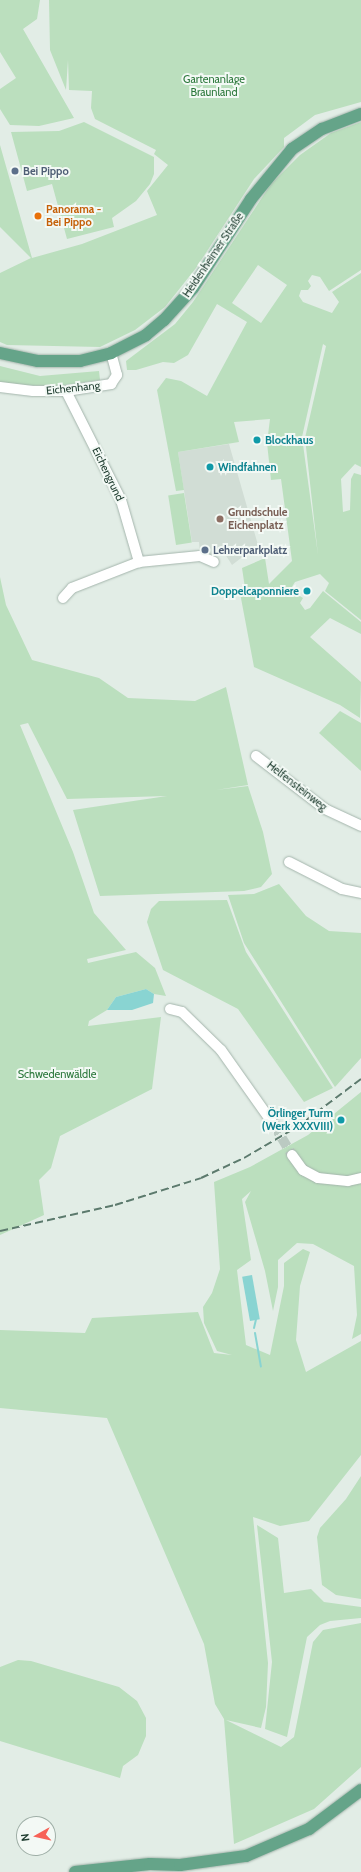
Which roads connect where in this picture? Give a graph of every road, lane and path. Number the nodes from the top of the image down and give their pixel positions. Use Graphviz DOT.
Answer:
graph roads {
  1 [pos="361,114"];
  2 [pos="0,353"];
  3 [pos="111,353"];
  4 [pos="0,387"];
  5 [pos="66,391"];
  6 [pos="139,562"];
  7 [pos="214,562"];
  8 [pos="63,598"];
  9 [pos="256,756"];
  10 [pos="361,826"];
  11 [pos="289,862"];
  12 [pos="361,893"];
  13 [pos="170,1009"];
  14 [pos="274,1125"];
  15 [pos="292,1155"];
  16 [pos="361,1178"];
  17 [pos="361,1790"];
  18 [pos="180,1865"];
  19 [pos="75,1872"];
  20 [pos="153,1872"];
  1 -- 3 [label="main road, Heidenheimer Straße"];
  2 -- 3 [label="main road, Heidenheimer Straße"];
  3 -- 5 [label="street, Eichenhang"];
  4 -- 5 [label="street, Eichenhang"];
  5 -- 6 [label="street, Eichengrund"];
  6 -- 7 [label="street"];
  6 -- 8 [label="street"];
  9 -- 10 [label="street, Helfensteinweg"];
  11 -- 12 [label="street"];
  13 -- 14 [label="street"];
  15 -- 16 [label="street"];
  17 -- 18 [label="main road"];
  18 -- 19 [label="main road"];
  18 -- 20 [label="main road"];
}
